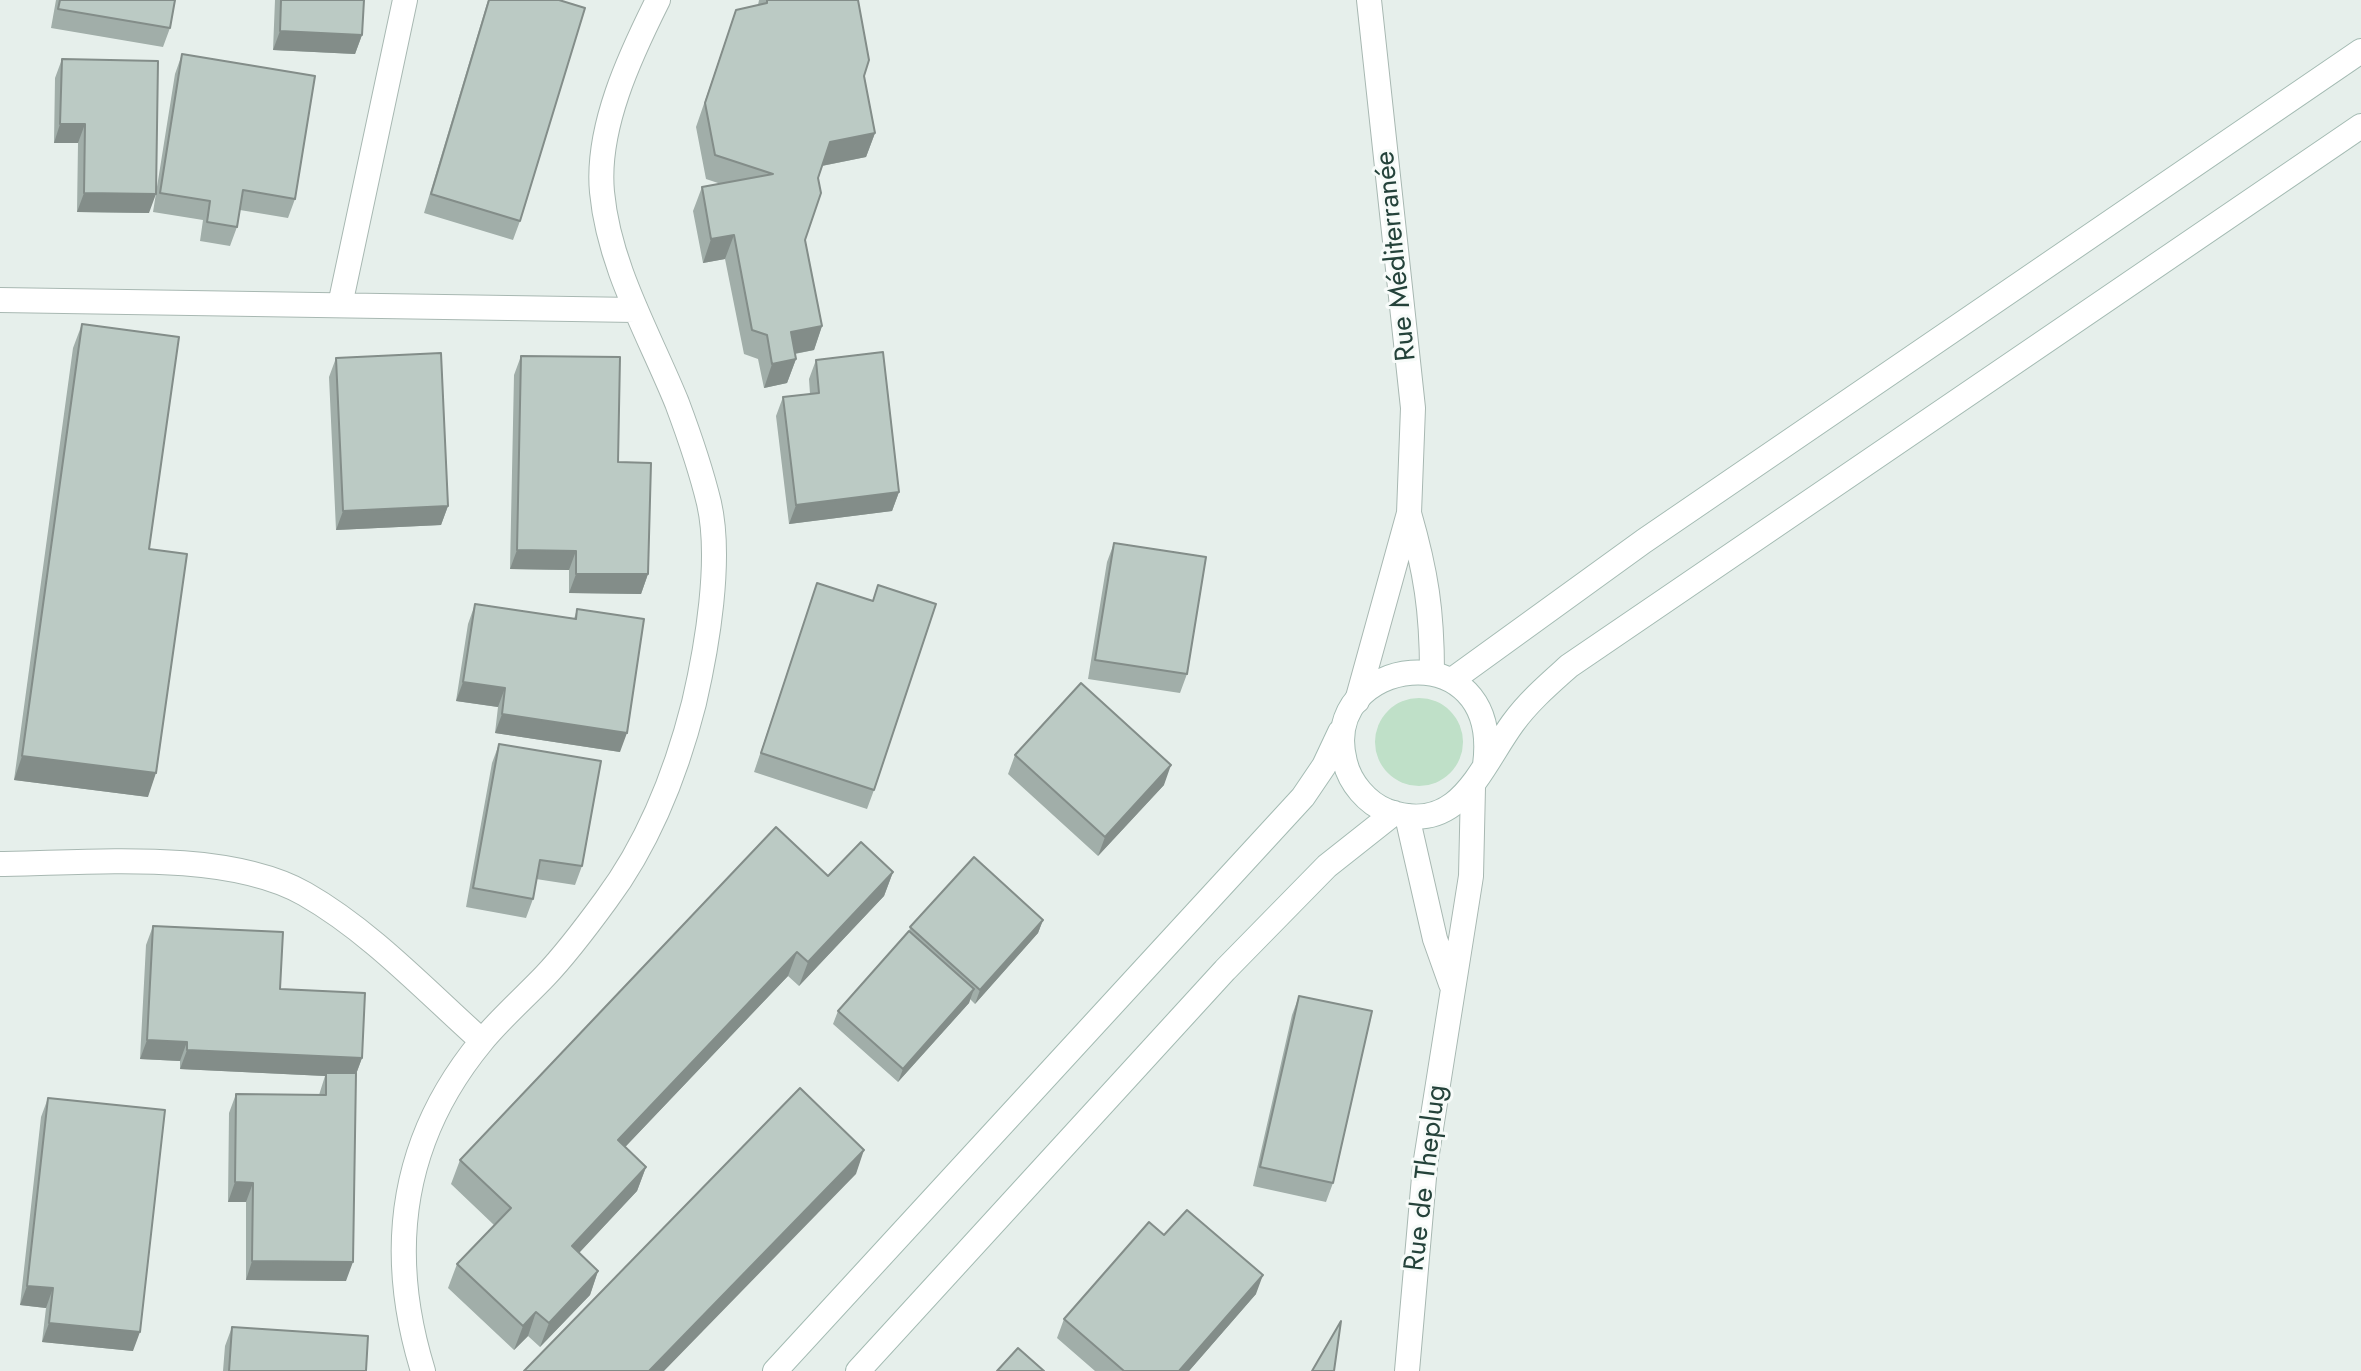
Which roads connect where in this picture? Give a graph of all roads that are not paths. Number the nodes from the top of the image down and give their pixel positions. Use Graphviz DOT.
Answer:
graph roads {
  1 [pos="405,0"];
  2 [pos="658,0"];
  3 [pos="1369,0"];
  4 [pos="2361,51"];
  5 [pos="2361,126"];
  6 [pos="0,300"];
  7 [pos="340,305"];
  8 [pos="635,310"];
  9 [pos="1409,513"];
  10 [pos="1442,676"];
  11 [pos="1352,710"];
  12 [pos="1479,776"];
  13 [pos="1401,815"];
  14 [pos="0,864"];
  15 [pos="1452,986"];
  16 [pos="482,1041"];
  17 [pos="423,1371"];
  18 [pos="775,1371"];
  19 [pos="858,1371"];
  20 [pos="1407,1371"];
  1 -- 7 [label="street"];
  2 -- 8 [label="street"];
  3 -- 9 [label="street, Rue Méditerranée"];
  4 -- 10 [label="street"];
  5 -- 12 [label="street"];
  6 -- 7 [label="street"];
  7 -- 8 [label="street"];
  8 -- 16 [label="street"];
  9 -- 10 [label="street, Rue Méditerranée"];
  9 -- 11 [label="street, Rue Méditerranée"];
  10 -- 11 [label="street"];
  10 -- 12 [label="street"];
  11 -- 13 [label="street"];
  11 -- 18 [label="street"];
  12 -- 13 [label="street"];
  12 -- 15 [label="street"];
  13 -- 15 [label="street"];
  13 -- 19 [label="street"];
  14 -- 16 [label="street"];
  15 -- 20 [label="street, Rue de Theplug"];
  16 -- 17 [label="street"];
}
